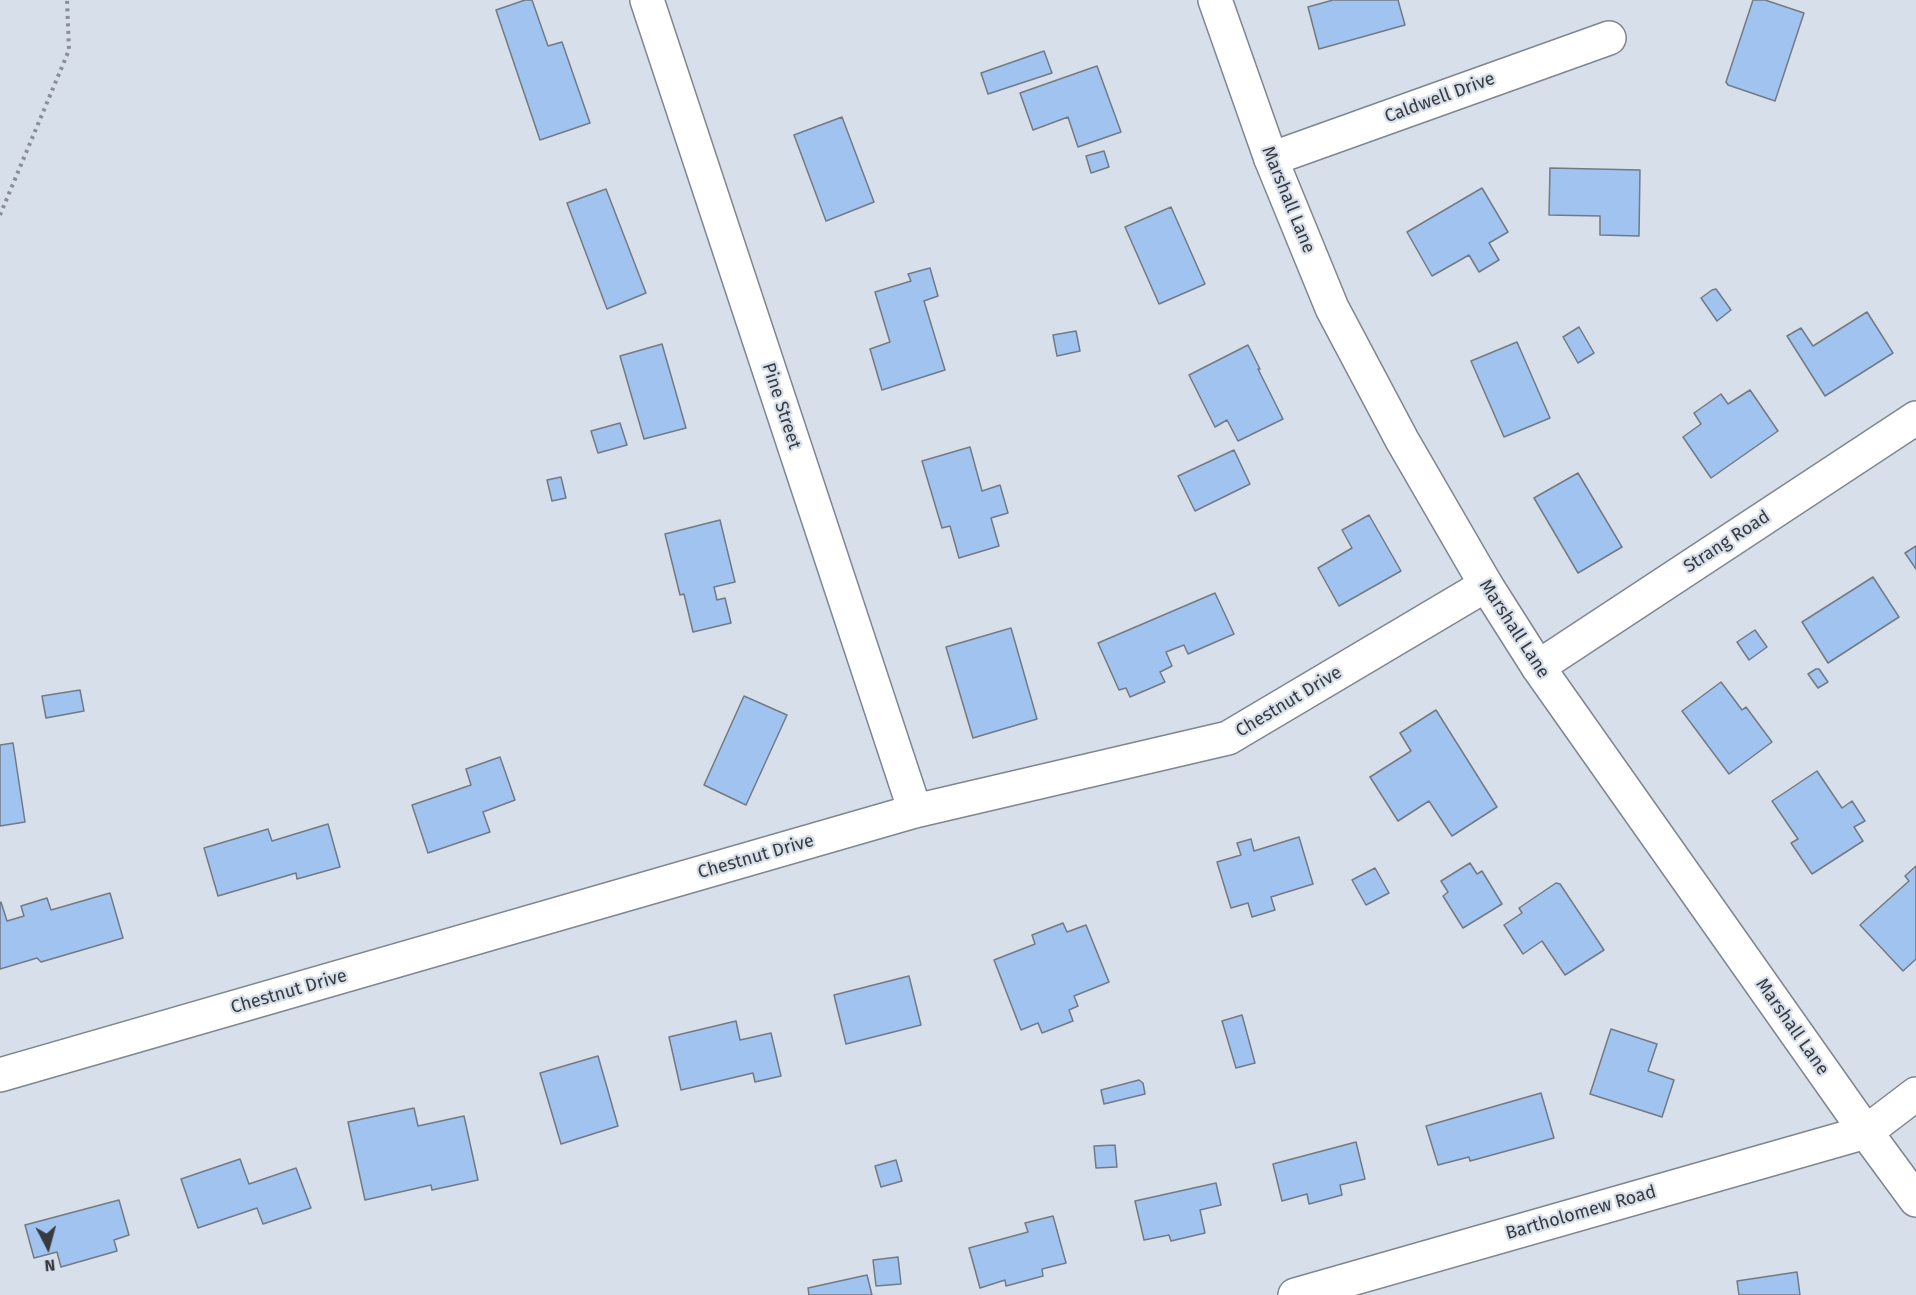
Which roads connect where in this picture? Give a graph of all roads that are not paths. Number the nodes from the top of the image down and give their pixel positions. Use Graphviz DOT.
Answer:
graph roads {
  1 [pos="647,0"];
  2 [pos="1215,0"];
  3 [pos="1609,38"];
  4 [pos="1271,159"];
  5 [pos="1916,418"];
  6 [pos="1486,585"];
  7 [pos="1538,666"];
  8 [pos="915,811"];
  9 [pos="0,1075"];
  10 [pos="1916,1094"];
  11 [pos="1866,1132"];
  12 [pos="1916,1200"];
  13 [pos="1296,1295"];
  1 -- 8 [label="street, Pine Street"];
  2 -- 4 [label="street, Marshall Lane"];
  3 -- 4 [label="street, Caldwell Drive"];
  4 -- 6 [label="street, Marshall Lane"];
  5 -- 7 [label="street, Strang Road"];
  6 -- 7 [label="street, Marshall Lane"];
  6 -- 8 [label="street, Chestnut Drive"];
  7 -- 11 [label="street, Marshall Lane"];
  8 -- 9 [label="street, Chestnut Drive"];
  10 -- 11 [label="street"];
  11 -- 12 [label="street, Marshall Lane"];
  11 -- 13 [label="street, Bartholomew Road"];
}
